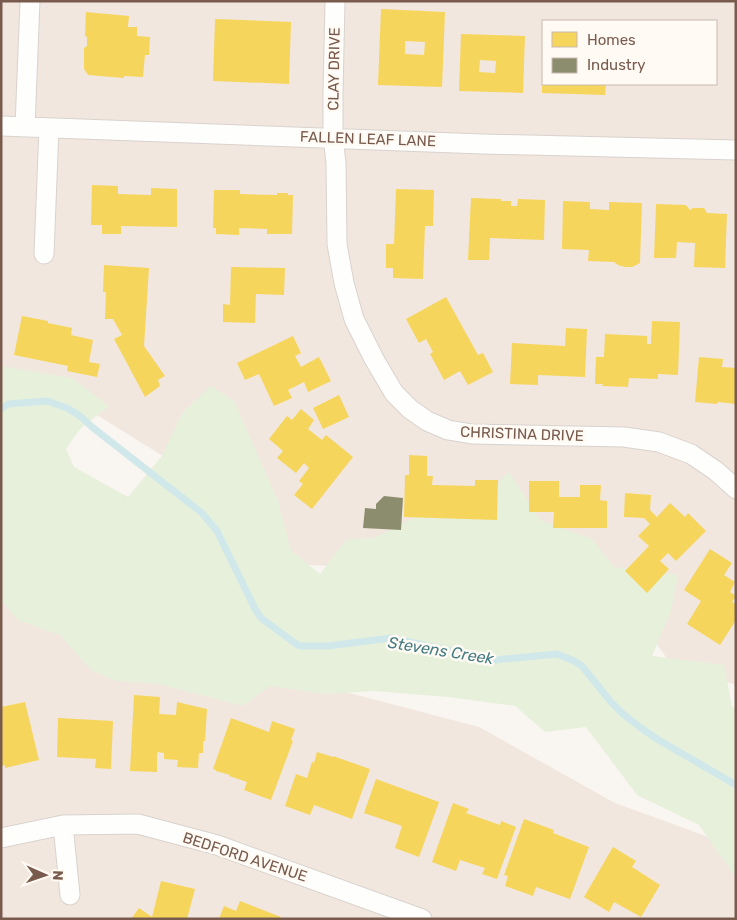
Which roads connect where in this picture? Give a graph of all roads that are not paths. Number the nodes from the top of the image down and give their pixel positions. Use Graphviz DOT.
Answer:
graph roads {
  1 [pos="30,1"];
  2 [pos="336,1"];
  3 [pos="1,126"];
  4 [pos="25,127"];
  5 [pos="49,128"];
  6 [pos="333,138"];
  7 [pos="736,150"];
  8 [pos="44,254"];
  9 [pos="736,490"];
  10 [pos="63,825"];
  11 [pos="1,838"];
  12 [pos="70,895"];
  13 [pos="422,919"];
  1 -- 4 [label="street"];
  2 -- 6 [label="street, CLAY DRIVE"];
  3 -- 4 [label="street, FALLEN LEAF LANE"];
  4 -- 5 [label="street, FALLEN LEAF LANE"];
  5 -- 6 [label="street, FALLEN LEAF LANE"];
  5 -- 8 [label="street"];
  6 -- 7 [label="street, FALLEN LEAF LANE"];
  6 -- 9 [label="street, CHRISTINA DRIVE"];
  10 -- 11 [label="street, BEDFORD AVENUE"];
  10 -- 12 [label="street"];
  10 -- 13 [label="street, BEDFORD AVENUE"];
}
